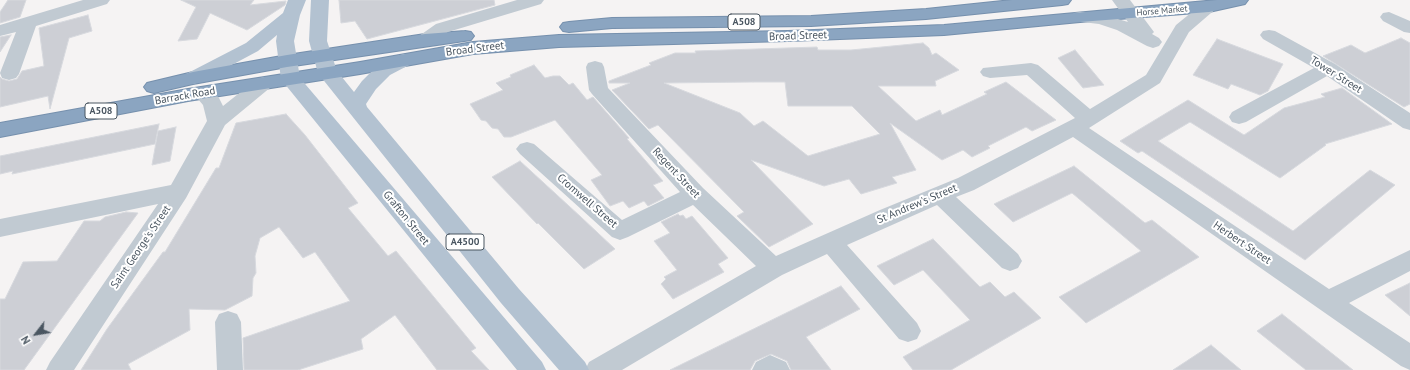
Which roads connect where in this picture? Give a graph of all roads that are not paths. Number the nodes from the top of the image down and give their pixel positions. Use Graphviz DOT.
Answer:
graph roads {
  1 [pos="101,0"];
  2 [pos="320,0"];
  3 [pos="535,0"];
  4 [pos="1062,0"];
  5 [pos="1240,0"];
  6 [pos="294,7"];
  7 [pos="1126,7"];
  8 [pos="1209,7"];
  9 [pos="1080,17"];
  10 [pos="1389,17"];
  11 [pos="28,23"];
  12 [pos="1410,28"];
  13 [pos="0,31"];
  14 [pos="1269,36"];
  15 [pos="425,40"];
  16 [pos="1158,51"];
  17 [pos="404,60"];
  18 [pos="325,64"];
  19 [pos="370,66"];
  20 [pos="595,67"];
  21 [pos="1328,68"];
  22 [pos="289,70"];
  23 [pos="990,72"];
  24 [pos="10,74"];
  25 [pos="264,83"];
  26 [pos="198,85"];
  27 [pos="358,110"];
  28 [pos="1239,117"];
  29 [pos="0,118"];
  30 [pos="1407,118"];
  31 [pos="217,121"];
  32 [pos="1082,124"];
  33 [pos="0,130"];
  34 [pos="527,149"];
  35 [pos="178,192"];
  36 [pos="695,194"];
  37 [pos="940,195"];
  38 [pos="0,228"];
  39 [pos="831,242"];
  40 [pos="1410,260"];
  41 [pos="1010,261"];
  42 [pos="773,268"];
  43 [pos="1328,302"];
  44 [pos="228,322"];
  45 [pos="908,331"];
  46 [pos="1410,358"];
  47 [pos="58,370"];
  48 [pos="230,370"];
  49 [pos="533,370"];
  50 [pos="576,370"];
  51 [pos="598,370"];
  52 [pos="765,370"];
  53 [pos="777,370"];
  1 -- 11 [label="street"];
  2 -- 18 [label="main road"];
  3 -- 15 [label="street"];
  4 -- 15 [label="highway, A508"];
  5 -- 8 [label="highway, Horse Market / A508"];
  6 -- 22 [label="main road"];
  6 -- 26 [label="main road"];
  7 -- 8 [label="highway, Horse Market / A508"];
  7 -- 9 [label="highway, Broad Street / A508"];
  7 -- 16 [label="street"];
  8 -- 16 [label="street, St Andrew's Street"];
  9 -- 16 [label="street"];
  9 -- 17 [label="highway, Broad Street / A508"];
  10 -- 12 [label="street"];
  11 -- 13 [label="street"];
  11 -- 24 [label="street"];
  14 -- 21 [label="street, Tower Street"];
  15 -- 18 [label="highway, A508"];
  16 -- 32 [label="street, St Andrew's Street"];
  17 -- 19 [label="highway, Broad Street / A508"];
  17 -- 27 [label="main road"];
  18 -- 19 [label="highway, Barrack Road / A508"];
  18 -- 22 [label="highway, Barrack Road / A508"];
  18 -- 27 [label="main road, A4500"];
  20 -- 36 [label="street, Regent Street"];
  21 -- 28 [label="street"];
  21 -- 30 [label="street, Tower Street"];
  22 -- 25 [label="highway, Barrack Road / A508"];
  22 -- 26 [label="highway, Barrack Road / A508"];
  22 -- 49 [label="main road, Grafton Street / A4500"];
  23 -- 32 [label="street, Herbert Street"];
  25 -- 26 [label="highway, Barrack Road / A508"];
  25 -- 31 [label="street, Saint George's Street"];
  26 -- 29 [label="highway, Barrack Road / A508"];
  26 -- 31 [label="street"];
  26 -- 33 [label="highway, Barrack Road / A508"];
  27 -- 50 [label="main road, A4500"];
  31 -- 35 [label="street, Saint George's Street"];
  32 -- 37 [label="street, St Andrew's Street"];
  32 -- 43 [label="street, Herbert Street"];
  34 -- 36 [label="street, Cromwell Street"];
  35 -- 38 [label="street"];
  35 -- 47 [label="street, Saint George's Street"];
  36 -- 42 [label="street, Regent Street"];
  37 -- 39 [label="street, St Andrew's Street"];
  37 -- 41 [label="street"];
  39 -- 42 [label="street, St Andrew's Street"];
  39 -- 45 [label="street"];
  40 -- 43 [label="street"];
  42 -- 51 [label="street, St Andrew's Street"];
  43 -- 46 [label="street, Herbert Street"];
  44 -- 48 [label="street"];
  52 -- 53 [label="street"];
}
